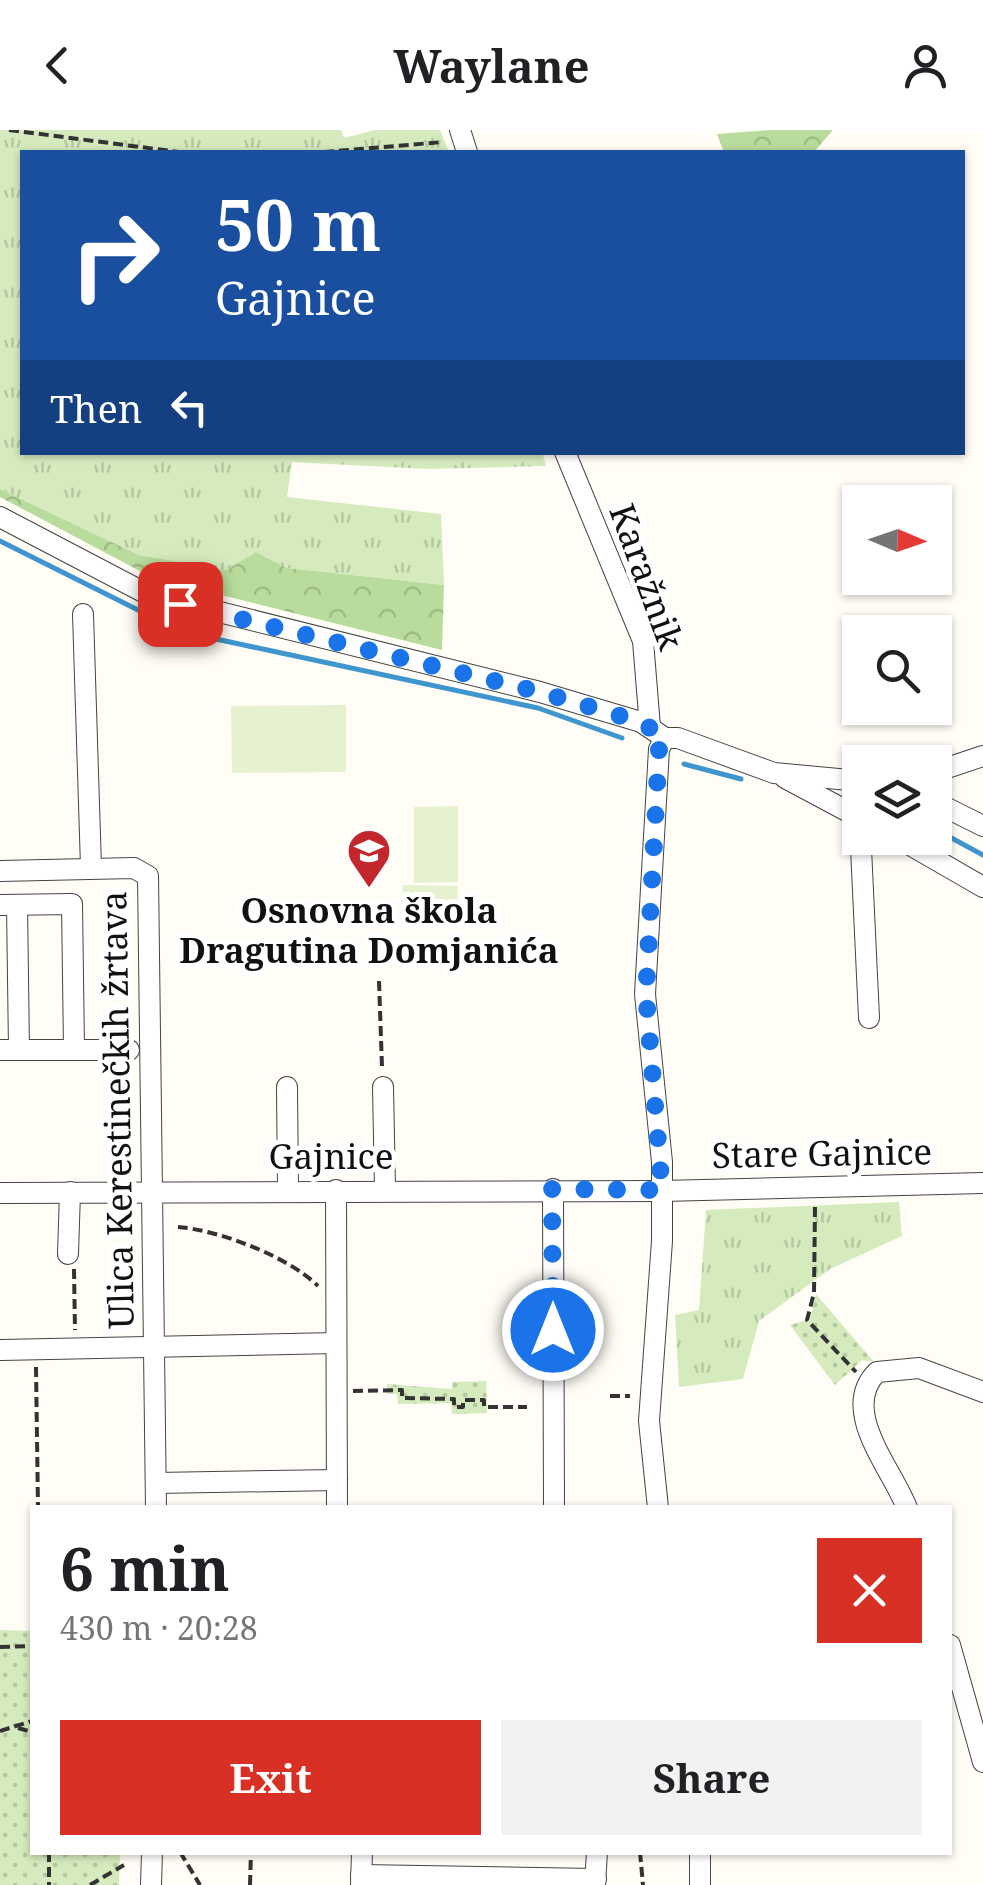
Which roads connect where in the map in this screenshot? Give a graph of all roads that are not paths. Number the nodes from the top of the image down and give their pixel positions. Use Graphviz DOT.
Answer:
graph roads {
  1 [pos="565,455"];
  2 [pos="0,517"];
  3 [pos="83,614"];
  4 [pos="658,732"];
  5 [pos="983,756"];
  6 [pos="952,766"];
  7 [pos="774,773"];
  8 [pos="842,779"];
  9 [pos="842,809"];
  10 [pos="952,810"];
  11 [pos="983,826"];
  12 [pos="861,855"];
  13 [pos="927,855"];
  14 [pos="92,867"];
  15 [pos="0,871"];
  16 [pos="983,887"];
  17 [pos="8,905"];
  18 [pos="868,1018"];
  19 [pos="74,1048"];
  20 [pos="10,1050"];
  21 [pos="129,1050"];
  22 [pos="287,1087"];
  23 [pos="383,1087"];
  24 [pos="983,1183"];
  25 [pos="385,1189"];
  26 [pos="552,1189"];
  27 [pos="152,1190"];
  28 [pos="288,1190"];
  29 [pos="336,1190"];
  30 [pos="662,1190"];
  31 [pos="70,1192"];
  32 [pos="0,1193"];
  33 [pos="72,1256"];
  34 [pos="336,1343"];
  35 [pos="154,1348"];
  36 [pos="1,1350"];
  37 [pos="983,1392"];
  38 [pos="337,1480"];
  39 [pos="156,1484"];
  40 [pos="156,1505"];
  41 [pos="338,1505"];
  42 [pos="554,1505"];
  43 [pos="658,1505"];
  44 [pos="906,1505"];
  45 [pos="952,1652"];
  46 [pos="983,1762"];
  47 [pos="152,1855"];
  48 [pos="362,1855"];
  49 [pos="597,1855"];
  50 [pos="700,1855"];
  51 [pos="361,1880"];
  52 [pos="484,1881"];
  53 [pos="596,1882"];
  54 [pos="151,1885"];
  55 [pos="700,1885"];
  1 -- 4 [label="street, Karažnik"];
  2 -- 4 [label="street"];
  3 -- 14 [label="street"];
  4 -- 7 [label="street"];
  4 -- 30 [label="street, Karažnik"];
  5 -- 6 [label="street"];
  7 -- 8 [label="street"];
  7 -- 9 [label="street"];
  10 -- 11 [label="street"];
  12 -- 18 [label="street"];
  13 -- 16 [label="street"];
  14 -- 15 [label="street"];
  14 -- 27 [label="street, Ulica Kerestinečkih žrtava"];
  17 -- 19 [label="street"];
  17 -- 20 [label="street"];
  19 -- 20 [label="street"];
  19 -- 21 [label="street"];
  22 -- 28 [label="street"];
  23 -- 25 [label="street"];
  24 -- 30 [label="street, Stare Gajnice"];
  25 -- 26 [label="street, Gajnice"];
  25 -- 29 [label="street, Gajnice"];
  26 -- 30 [label="street, Gajnice"];
  26 -- 42 [label="street"];
  27 -- 28 [label="street, Gajnice"];
  27 -- 31 [label="street, Gajnice"];
  27 -- 35 [label="street, Ulica Kerestinečkih žrtava"];
  28 -- 29 [label="street, Gajnice"];
  29 -- 34 [label="street"];
  30 -- 43 [label="street, Karažnik"];
  31 -- 32 [label="street, Gajnice"];
  31 -- 33 [label="street"];
  34 -- 35 [label="street, Ulica Kerestinečkih žrtava"];
  34 -- 38 [label="street"];
  35 -- 36 [label="street"];
  35 -- 39 [label="street, Ulica Kerestinečkih žrtava"];
  37 -- 44 [label="street"];
  38 -- 39 [label="street"];
  38 -- 41 [label="street"];
  39 -- 40 [label="street, Ulica Kerestinečkih žrtava"];
  45 -- 46 [label="street"];
  47 -- 54 [label="street"];
  48 -- 51 [label="street"];
  49 -- 53 [label="street"];
  50 -- 55 [label="street"];
  51 -- 52 [label="street"];
  52 -- 53 [label="street"];
}
